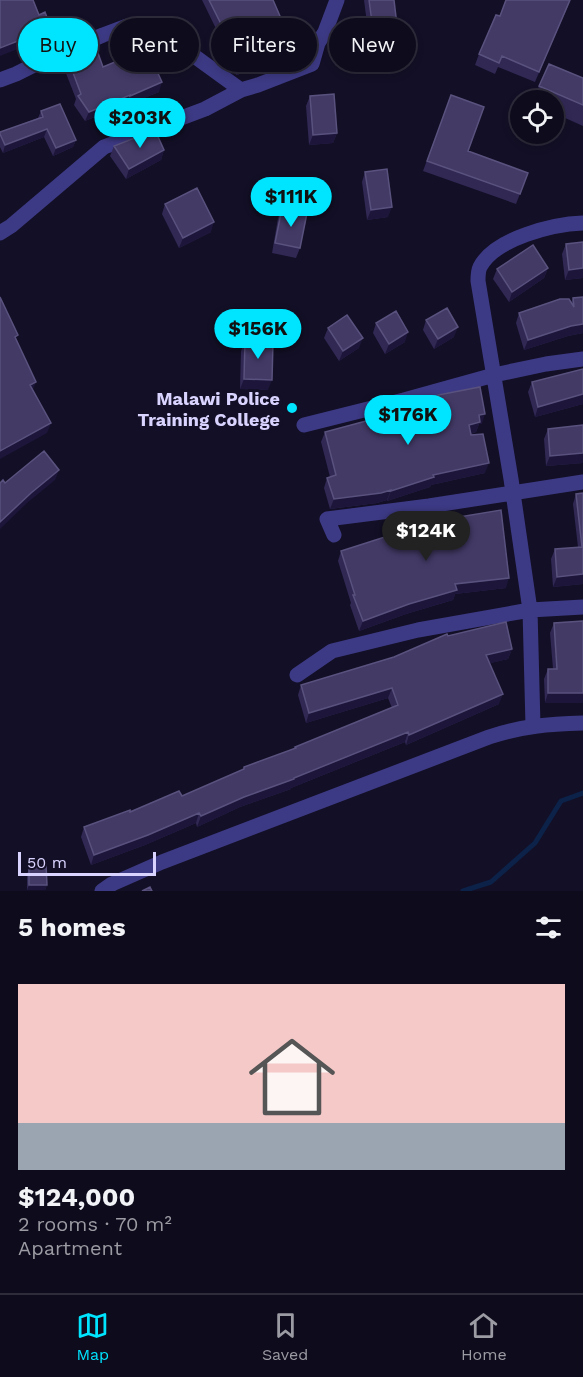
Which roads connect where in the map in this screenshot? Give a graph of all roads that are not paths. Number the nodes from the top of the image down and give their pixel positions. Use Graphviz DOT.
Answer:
graph roads {
  1 [pos="337,0"];
  2 [pos="0,80"];
  3 [pos="241,90"];
  4 [pos="583,223"];
  5 [pos="0,232"];
  6 [pos="583,358"];
  7 [pos="494,375"];
  8 [pos="304,424"];
  9 [pos="583,482"];
  10 [pos="513,493"];
  11 [pos="334,535"];
  12 [pos="583,607"];
  13 [pos="530,610"];
  14 [pos="297,675"];
  15 [pos="583,723"];
  16 [pos="533,726"];
  17 [pos="102,891"];
  1 -- 3 [label="street"];
  2 -- 3 [label="street"];
  3 -- 5 [label="street"];
  4 -- 7 [label="street"];
  6 -- 7 [label="street"];
  7 -- 8 [label="street"];
  7 -- 10 [label="street"];
  9 -- 10 [label="street"];
  10 -- 11 [label="street"];
  10 -- 13 [label="street"];
  12 -- 13 [label="street"];
  13 -- 14 [label="street"];
  13 -- 16 [label="street"];
  15 -- 16 [label="street"];
  16 -- 17 [label="street"];
}
